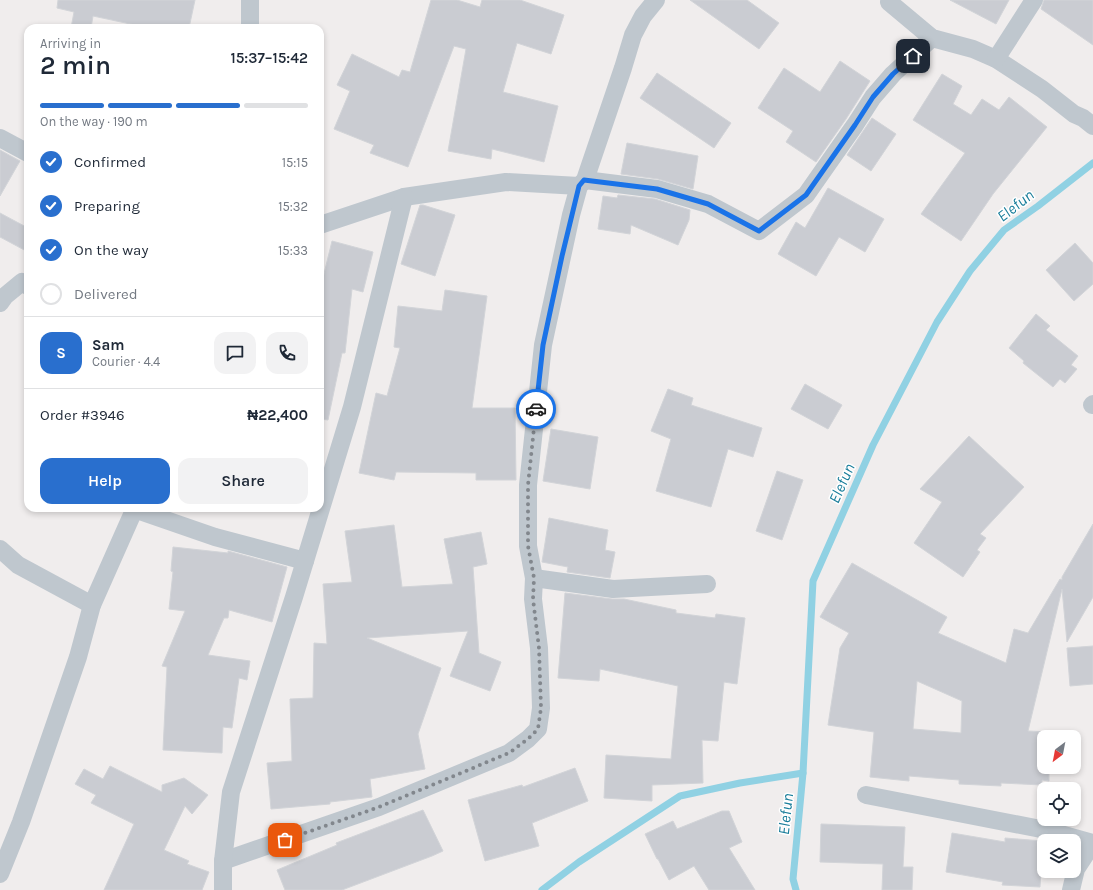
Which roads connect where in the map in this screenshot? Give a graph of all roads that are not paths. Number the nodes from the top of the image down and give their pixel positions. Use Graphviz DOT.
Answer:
graph roads {
  1 [pos="250,0"];
  2 [pos="656,0"];
  3 [pos="890,0"];
  4 [pos="1034,0"];
  5 [pos="250,24"];
  6 [pos="932,38"];
  7 [pos="996,59"];
  8 [pos="1093,126"];
  9 [pos="0,138"];
  10 [pos="24,151"];
  11 [pos="550,183"];
  12 [pos="582,183"];
  13 [pos="404,197"];
  14 [pos="572,215"];
  15 [pos="324,224"];
  16 [pos="24,283"];
  17 [pos="0,303"];
  18 [pos="324,499"];
  19 [pos="132,512"];
  20 [pos="145,512"];
  21 [pos="320,512"];
  22 [pos="0,549"];
  23 [pos="305,561"];
  24 [pos="534,578"];
  25 [pos="706,584"];
  26 [pos="92,605"];
  27 [pos="866,795"];
  28 [pos="1093,843"];
  29 [pos="223,861"];
  30 [pos="0,874"];
  31 [pos="223,890"];
  32 [pos="1071,890"];
  1 -- 5 [label="street"];
  2 -- 12 [label="street"];
  3 -- 6 [label="street"];
  4 -- 7 [label="street"];
  6 -- 7 [label="street"];
  6 -- 12 [label="street"];
  7 -- 8 [label="street"];
  9 -- 10 [label="street"];
  11 -- 12 [label="street"];
  11 -- 13 [label="street"];
  11 -- 14 [label="street"];
  12 -- 14 [label="street"];
  13 -- 15 [label="street"];
  13 -- 18 [label="street"];
  14 -- 24 [label="street"];
  16 -- 17 [label="street"];
  19 -- 26 [label="street"];
  20 -- 23 [label="street"];
  21 -- 23 [label="street"];
  22 -- 26 [label="street"];
  23 -- 29 [label="street"];
  24 -- 25 [label="street"];
  24 -- 29 [label="street"];
  26 -- 30 [label="street"];
  27 -- 28 [label="street"];
  28 -- 32 [label="street"];
  29 -- 31 [label="street"];
}
